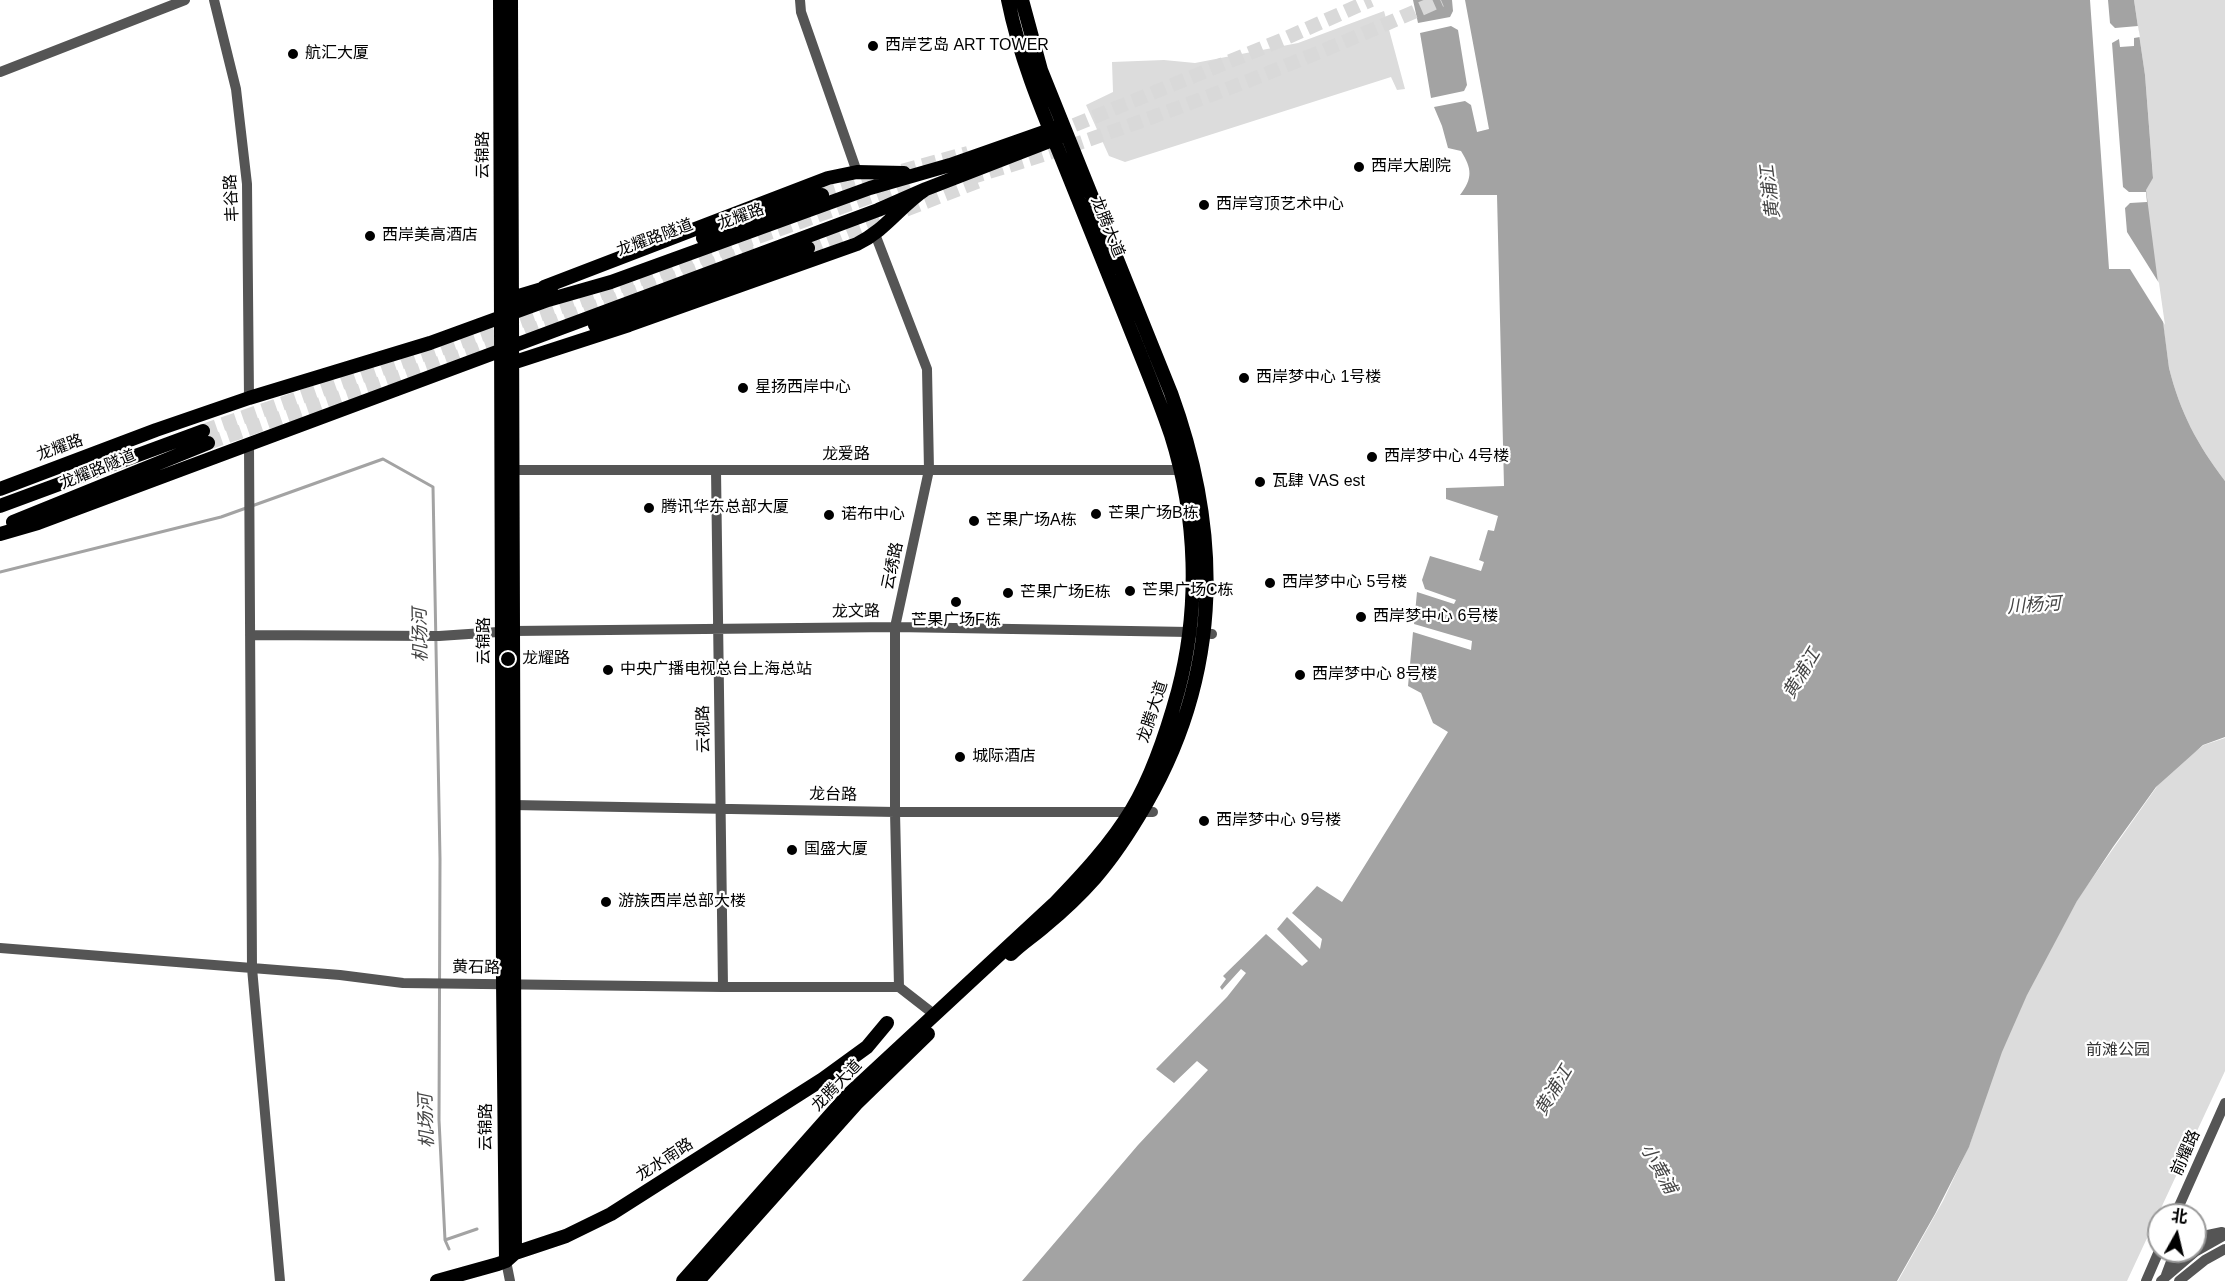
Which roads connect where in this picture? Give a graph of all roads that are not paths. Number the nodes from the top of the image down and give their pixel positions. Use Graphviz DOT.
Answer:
graph roads {
  1 [pos="185,0"];
  2 [pos="214,0"];
  3 [pos="500,0"];
  4 [pos="511,0"];
  5 [pos="800,0"];
  6 [pos="1008,0"];
  7 [pos="1022,0"];
  8 [pos="0,72"];
  9 [pos="1062,133"];
  10 [pos="950,165"];
  11 [pos="857,172"];
  12 [pos="926,189"];
  13 [pos="822,195"];
  14 [pos="875,234"];
  15 [pos="808,248"];
  16 [pos="546,294"];
  17 [pos="512,298"];
  18 [pos="506,315"];
  19 [pos="588,327"];
  20 [pos="529,340"];
  21 [pos="507,348"];
  22 [pos="539,354"];
  23 [pos="512,363"];
  24 [pos="249,398"];
  25 [pos="249,445"];
  26 [pos="512,470"];
  27 [pos="716,470"];
  28 [pos="929,470"];
  29 [pos="1180,470"];
  30 [pos="0,489"];
  31 [pos="0,506"];
  32 [pos="0,527"];
  33 [pos="0,534"];
  34 [pos="895,627"];
  35 [pos="717,629"];
  36 [pos="507,631"];
  37 [pos="1202,633"];
  38 [pos="250,635"];
  39 [pos="513,805"];
  40 [pos="720,808"];
  41 [pos="895,812"];
  42 [pos="1141,812"];
  43 [pos="0,948"];
  44 [pos="252,968"];
  45 [pos="509,985"];
  46 [pos="723,987"];
  47 [pos="899,987"];
  48 [pos="939,1017"];
  49 [pos="887,1023"];
  50 [pos="2225,1103"];
  51 [pos="2183,1203"];
  52 [pos="2225,1233"];
  53 [pos="2207,1236"];
  54 [pos="2207,1243"];
  55 [pos="2221,1251"];
  56 [pos="511,1257"];
  57 [pos="2207,1257"];
  58 [pos="2154,1263"];
  59 [pos="2170,1263"];
  60 [pos="2181,1263"];
  61 [pos="2164,1280"];
  62 [pos="280,1281"];
  63 [pos="437,1281"];
  64 [pos="510,1281"];
  65 [pos="682,1281"];
  66 [pos="698,1281"];
  67 [pos="2146,1281"];
  68 [pos="2179,1281"];
  1 -- 8 [label="street"];
  2 -- 24 [label="street, 丰谷路"];
  3 -- 18 [label="main road, 云锦路"];
  4 -- 17 [label="main road, 云锦路"];
  5 -- 11 [label="street"];
  6 -- 9 [label="main road, 龙腾大道"];
  7 -- 9 [label="main road, 龙腾大道"];
  9 -- 10 [label="main road, 龙耀路"];
  9 -- 12 [label="main road"];
  9 -- 29 [label="main road, 龙腾大道"];
  9 -- 37 [label="main road, 龙腾大道"];
  10 -- 11 [label="main road, 龙耀路"];
  10 -- 16 [label="main road, 龙耀路"];
  11 -- 16 [label="main road, 龙耀路"];
  12 -- 14 [label="main road"];
  12 -- 20 [label="main road"];
  13 -- 16 [label="main road, 龙耀路隧道"];
  14 -- 22 [label="main road"];
  14 -- 28 [label="street, 云绣路"];
  15 -- 19 [label="main road"];
  16 -- 17 [label="main road, 龙耀路隧道"];
  16 -- 18 [label="main road, 龙耀路"];
  17 -- 18 [label="main road, 云锦路"];
  18 -- 21 [label="main road, 云锦路"];
  18 -- 24 [label="main road, 龙耀路"];
  19 -- 20 [label="main road"];
  19 -- 22 [label="main road"];
  20 -- 21 [label="main road"];
  21 -- 23 [label="main road, 云锦路"];
  21 -- 25 [label="main road"];
  21 -- 36 [label="main road, 云锦路"];
  22 -- 23 [label="main road"];
  23 -- 26 [label="main road, 云锦路"];
  24 -- 30 [label="main road, 龙耀路"];
  25 -- 33 [label="main road"];
  25 -- 38 [label="street"];
  26 -- 27 [label="street, 龙爱路"];
  26 -- 36 [label="main road, 云锦路"];
  27 -- 28 [label="street, 龙爱路"];
  27 -- 35 [label="street, 云视路"];
  28 -- 29 [label="street, 龙爱路"];
  28 -- 34 [label="street, 云绣路"];
  29 -- 37 [label="main road, 龙腾大道"];
  31 -- 32 [label="main road, 龙耀路隧道"];
  34 -- 35 [label="street, 龙文路"];
  34 -- 37 [label="street, 龙文路"];
  34 -- 41 [label="street, 云绣路"];
  35 -- 36 [label="street, 龙文路"];
  35 -- 40 [label="street, 云视路"];
  36 -- 38 [label="street, 龙文路"];
  36 -- 39 [label="main road, 云锦路"];
  36 -- 45 [label="main road, 云锦路"];
  37 -- 42 [label="main road, 龙腾大道"];
  38 -- 44 [label="street"];
  39 -- 40 [label="street, 龙台路"];
  39 -- 45 [label="main road, 云锦路"];
  40 -- 41 [label="street, 龙台路"];
  40 -- 46 [label="street, 云视路"];
  41 -- 42 [label="street, 龙台路"];
  41 -- 47 [label="street, 云绣路"];
  42 -- 48 [label="main road, 龙腾大道"];
  43 -- 44 [label="street, 黄石路"];
  44 -- 45 [label="street, 黄石路"];
  44 -- 62 [label="street"];
  45 -- 46 [label="street, 黄石路"];
  45 -- 56 [label="main road, 云锦路"];
  46 -- 47 [label="street, 黄石路"];
  47 -- 48 [label="street"];
  48 -- 65 [label="main road, 龙腾大道"];
  48 -- 66 [label="main road, 龙腾大道"];
  49 -- 56 [label="main road, 龙水南路"];
  50 -- 51 [label="street, 前耀路"];
  52 -- 53 [label="street"];
  52 -- 54 [label="street"];
  55 -- 57 [label="street"];
  55 -- 68 [label="street"];
  56 -- 63 [label="main road, 龙水南路"];
  56 -- 64 [label="street, 云锦路"];
  58 -- 67 [label="street"];
  59 -- 61 [label="street"];
  60 -- 61 [label="street"];
}
